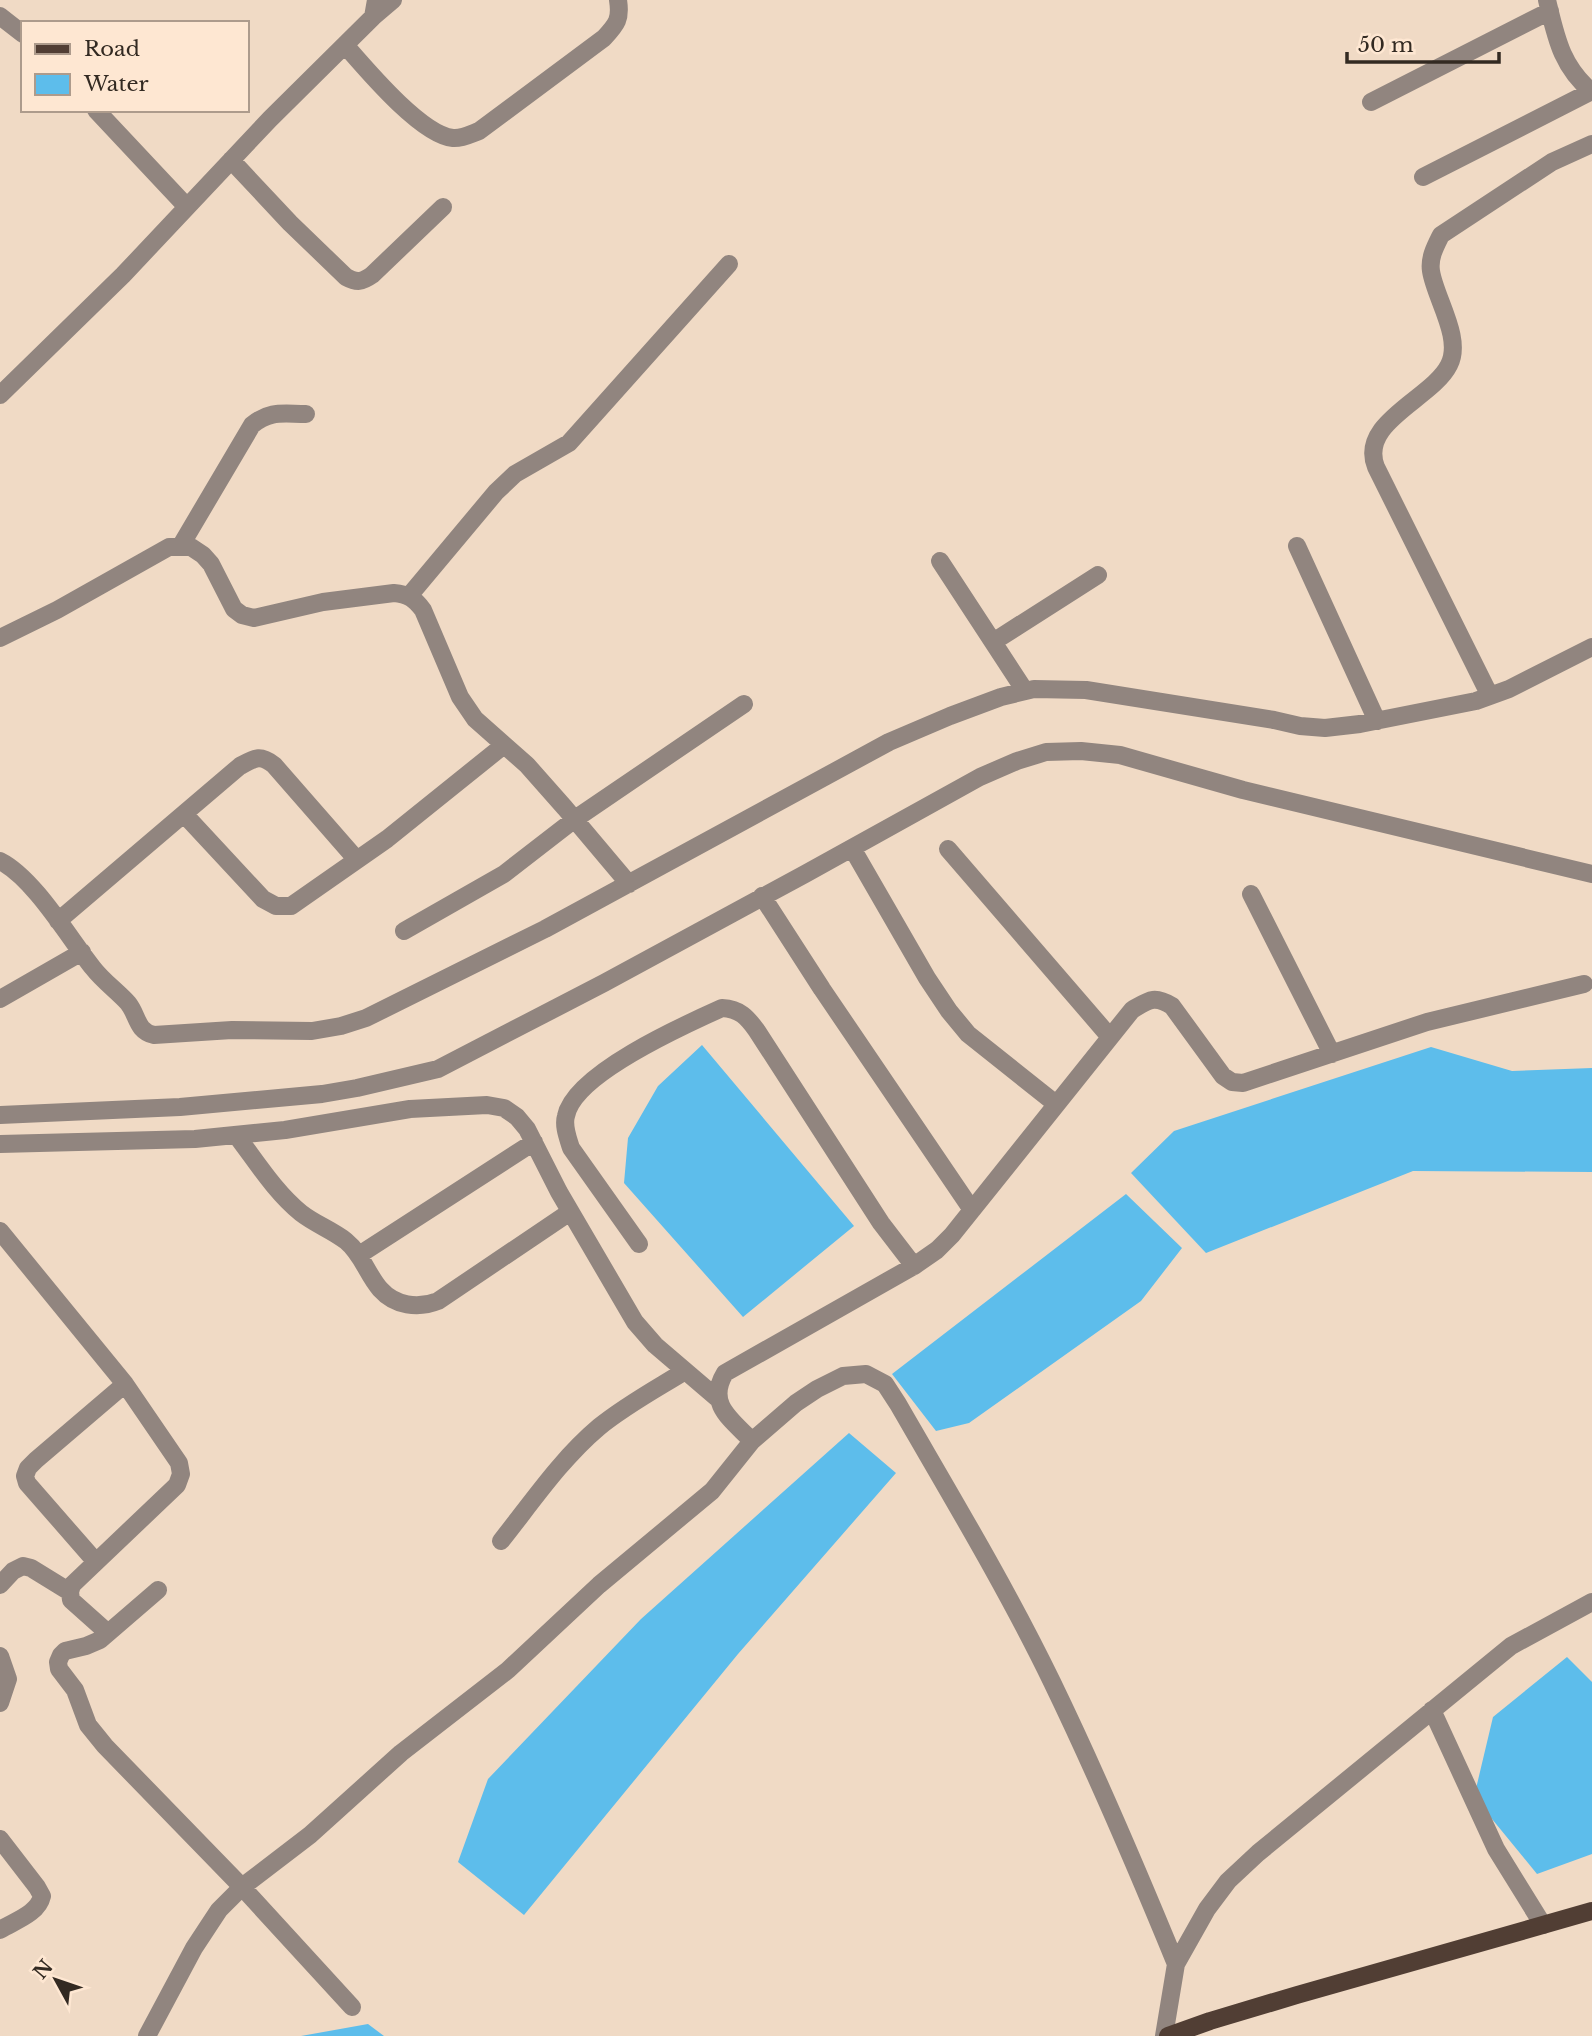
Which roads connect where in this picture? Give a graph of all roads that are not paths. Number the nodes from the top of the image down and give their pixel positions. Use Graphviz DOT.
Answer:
graph roads {
  1 [pos="393,0"];
  2 [pos="618,0"];
  3 [pos="1548,6"];
  4 [pos="375,9"];
  5 [pos="0,16"];
  6 [pos="21,32"];
  7 [pos="345,45"];
  8 [pos="1592,92"];
  9 [pos="1371,102"];
  10 [pos="98,112"];
  11 [pos="1592,144"];
  12 [pos="231,160"];
  13 [pos="1423,177"];
  14 [pos="187,206"];
  15 [pos="443,207"];
  16 [pos="729,264"];
  17 [pos="0,395"];
  18 [pos="306,414"];
  19 [pos="1297,546"];
  20 [pos="180,547"];
  21 [pos="940,561"];
  22 [pos="1098,575"];
  23 [pos="409,596"];
  24 [pos="0,638"];
  25 [pos="993,642"];
  26 [pos="1592,647"];
  27 [pos="1025,691"];
  28 [pos="1490,696"];
  29 [pos="744,704"];
  30 [pos="1377,721"];
  31 [pos="505,745"];
  32 [pos="184,814"];
  33 [pos="575,819"];
  34 [pos="852,848"];
  35 [pos="948,849"];
  36 [pos="357,860"];
  37 [pos="0,862"];
  38 [pos="1592,874"];
  39 [pos="629,884"];
  40 [pos="1251,894"];
  41 [pos="762,896"];
  42 [pos="58,921"];
  43 [pos="404,931"];
  44 [pos="82,952"];
  45 [pos="1584,984"];
  46 [pos="0,999"];
  47 [pos="1110,1037"];
  48 [pos="1332,1054"];
  49 [pos="1056,1104"];
  50 [pos="0,1115"];
  51 [pos="236,1135"];
  52 [pos="534,1142"];
  53 [pos="0,1144"];
  54 [pos="972,1210"];
  55 [pos="570,1212"];
  56 [pos="0,1231"];
  57 [pos="639,1244"];
  58 [pos="359,1255"];
  59 [pos="914,1266"];
  60 [pos="685,1371"];
  61 [pos="125,1384"];
  62 [pos="717,1398"];
  63 [pos="752,1441"];
  64 [pos="501,1541"];
  65 [pos="96,1562"];
  66 [pos="0,1585"];
  67 [pos="159,1590"];
  68 [pos="70,1592"];
  69 [pos="1592,1602"];
  70 [pos="108,1633"];
  71 [pos="0,1656"];
  72 [pos="0,1703"];
  73 [pos="1432,1710"];
  74 [pos="0,1839"];
  75 [pos="242,1887"];
  76 [pos="1592,1911"];
  77 [pos="1543,1925"];
  78 [pos="0,1930"];
  79 [pos="1177,1964"];
  80 [pos="352,2007"];
  81 [pos="147,2036"];
  82 [pos="1166,2036"];
  1 -- 4 [label="street"];
  2 -- 7 [label="street"];
  3 -- 8 [label="street"];
  3 -- 9 [label="street"];
  4 -- 7 [label="street"];
  5 -- 6 [label="street"];
  7 -- 12 [label="street"];
  8 -- 13 [label="street"];
  10 -- 14 [label="street"];
  11 -- 28 [label="street"];
  12 -- 14 [label="street"];
  12 -- 15 [label="street"];
  14 -- 17 [label="street"];
  16 -- 23 [label="street"];
  18 -- 20 [label="street"];
  19 -- 30 [label="street"];
  20 -- 23 [label="street"];
  20 -- 24 [label="street"];
  21 -- 25 [label="street"];
  22 -- 25 [label="street"];
  23 -- 31 [label="street"];
  25 -- 27 [label="street"];
  26 -- 28 [label="street"];
  27 -- 30 [label="street"];
  27 -- 39 [label="street"];
  28 -- 30 [label="street"];
  29 -- 33 [label="street"];
  31 -- 33 [label="street"];
  31 -- 36 [label="street"];
  32 -- 36 [label="street"];
  32 -- 36 [label="street"];
  32 -- 42 [label="street"];
  33 -- 39 [label="street"];
  33 -- 43 [label="street"];
  34 -- 38 [label="street"];
  34 -- 41 [label="street"];
  34 -- 49 [label="street"];
  35 -- 47 [label="street"];
  37 -- 42 [label="street"];
  39 -- 44 [label="street"];
  40 -- 48 [label="street"];
  41 -- 50 [label="street"];
  41 -- 54 [label="street"];
  42 -- 44 [label="street"];
  44 -- 46 [label="street"];
  45 -- 48 [label="street"];
  47 -- 48 [label="street"];
  47 -- 49 [label="street"];
  49 -- 54 [label="street"];
  51 -- 52 [label="street"];
  51 -- 53 [label="street"];
  51 -- 58 [label="street"];
  52 -- 55 [label="street"];
  52 -- 58 [label="street"];
  54 -- 59 [label="street"];
  55 -- 58 [label="street"];
  55 -- 60 [label="street"];
  56 -- 61 [label="street"];
  57 -- 59 [label="street"];
  59 -- 62 [label="street"];
  60 -- 62 [label="street"];
  60 -- 64 [label="street"];
  61 -- 65 [label="street"];
  61 -- 65 [label="street"];
  62 -- 63 [label="street"];
  63 -- 75 [label="street"];
  63 -- 79 [label="street"];
  65 -- 68 [label="street"];
  66 -- 68 [label="street"];
  67 -- 70 [label="street"];
  68 -- 70 [label="street"];
  69 -- 73 [label="street"];
  70 -- 75 [label="street"];
  71 -- 72 [label="street"];
  73 -- 77 [label="street"];
  73 -- 79 [label="street"];
  74 -- 78 [label="street"];
  75 -- 80 [label="street"];
  75 -- 81 [label="street"];
  76 -- 77 [label="main road"];
  77 -- 82 [label="main road"];
  79 -- 82 [label="street"];
}
